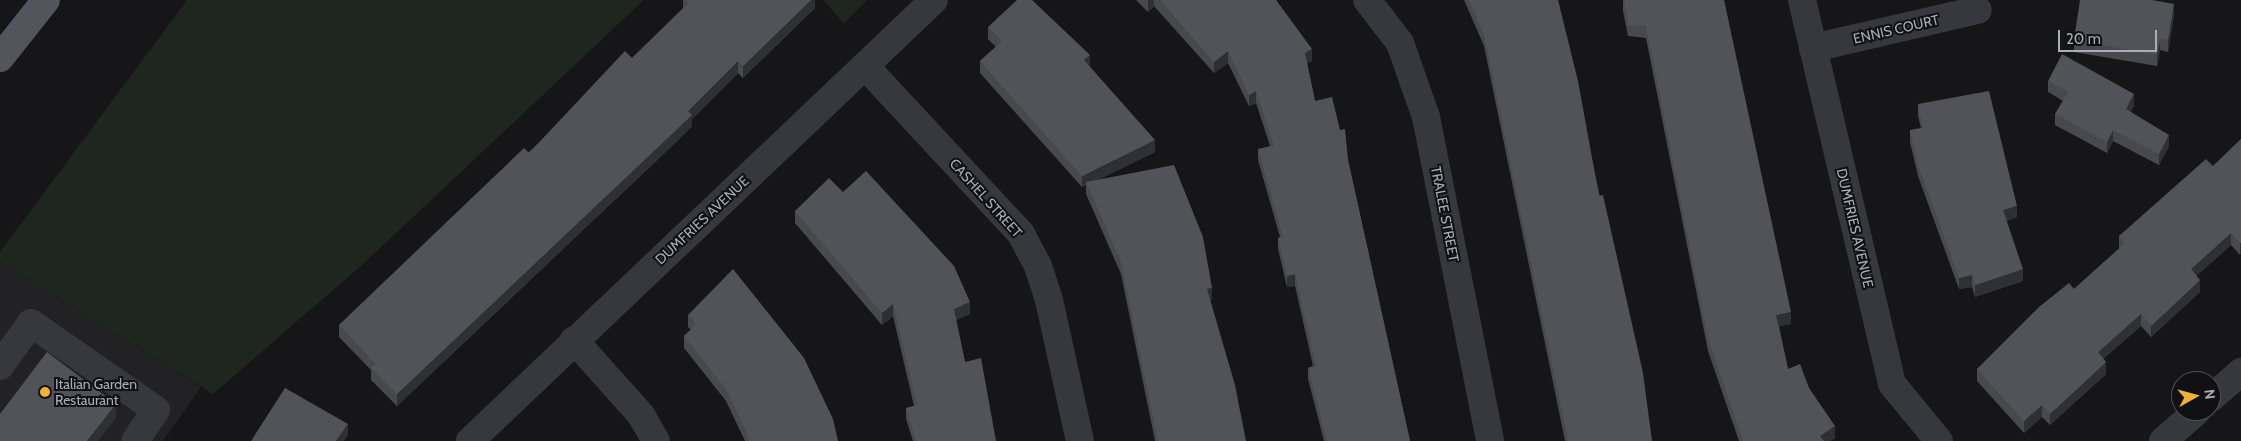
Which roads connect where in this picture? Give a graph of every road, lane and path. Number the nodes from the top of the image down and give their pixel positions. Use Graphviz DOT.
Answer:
graph roads {
  1 [pos="46,0"];
  2 [pos="934,0"];
  3 [pos="1367,0"];
  4 [pos="1802,0"];
  5 [pos="1978,10"];
  6 [pos="1813,48"];
  7 [pos="0,58"];
  8 [pos="866,67"];
  9 [pos="574,340"];
  10 [pos="4,350"];
  11 [pos="2241,372"];
  12 [pos="2221,389"];
  13 [pos="2186,421"];
  14 [pos="134,441"];
  15 [pos="470,441"];
  16 [pos="656,441"];
  17 [pos="1080,441"];
  18 [pos="1490,441"];
  19 [pos="1939,441"];
  20 [pos="2163,441"];
  1 -- 7 [label="main road"];
  2 -- 8 [label="street, DUMFRIES AVENUE"];
  3 -- 18 [label="street, TRALEE STREET"];
  4 -- 6 [label="street, DUMFRIES AVENUE"];
  5 -- 6 [label="street, ENNIS COURT"];
  6 -- 19 [label="street, DUMFRIES AVENUE"];
  8 -- 9 [label="street, DUMFRIES AVENUE"];
  8 -- 17 [label="street, CASHEL STREET"];
  9 -- 15 [label="street, DUMFRIES AVENUE"];
  9 -- 16 [label="street"];
  10 -- 14 [label="street"];
  11 -- 12 [label="street"];
  13 -- 20 [label="street"];
}
